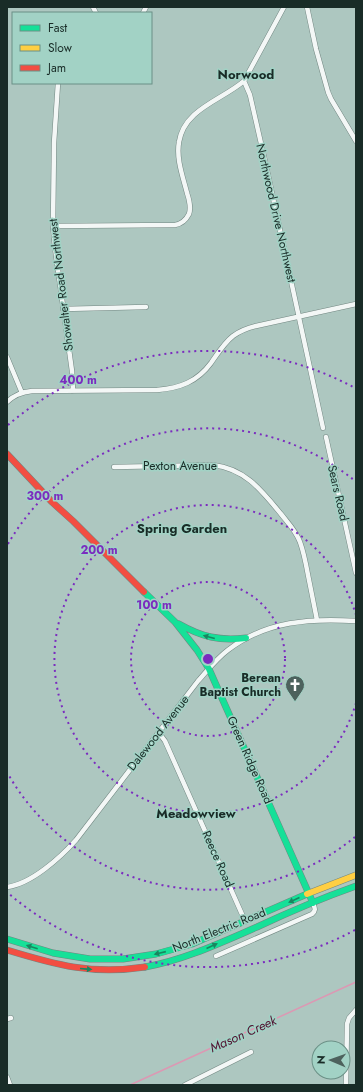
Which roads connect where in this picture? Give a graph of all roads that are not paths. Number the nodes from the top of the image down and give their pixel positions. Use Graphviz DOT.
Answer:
graph roads {
  1 [pos="284,7"];
  2 [pos="307,7"];
  3 [pos="244,81"];
  4 [pos="58,84"];
  5 [pos="356,141"];
  6 [pos="53,226"];
  7 [pos="356,304"];
  8 [pos="146,308"];
  9 [pos="63,309"];
  10 [pos="299,316"];
  11 [pos="7,357"];
  12 [pos="73,391"];
  13 [pos="22,393"];
  14 [pos="7,402"];
  15 [pos="323,428"];
  16 [pos="326,437"];
  17 [pos="7,454"];
  18 [pos="114,467"];
  19 [pos="356,573"];
  20 [pos="317,620"];
  21 [pos="356,621"];
  22 [pos="175,622"];
  23 [pos="246,638"];
  24 [pos="209,669"];
  25 [pos="159,733"];
  26 [pos="356,875"];
  27 [pos="356,886"];
  28 [pos="7,887"];
  29 [pos="308,893"];
  30 [pos="313,902"];
  31 [pos="245,921"];
  32 [pos="248,930"];
  33 [pos="7,939"];
  34 [pos="252,940"];
  35 [pos="7,950"];
  36 [pos="216,956"];
  37 [pos="356,1010"];
  38 [pos="251,1052"];
  39 [pos="7,1077"];
  40 [pos="10,1085"];
  41 [pos="185,1085"];
  42 [pos="346,1085"];
  1 -- 3 [label="street"];
  2 -- 5 [label="street"];
  3 -- 6 [label="street"];
  3 -- 10 [label="street, Northwood Drive Northwest"];
  4 -- 6 [label="street, Showalter Road Northwest"];
  6 -- 9 [label="street, Showalter Road Northwest"];
  7 -- 10 [label="street"];
  8 -- 9 [label="street"];
  9 -- 12 [label="street, Showalter Road Northwest"];
  10 -- 12 [label="street"];
  10 -- 15 [label="street, Northwood Drive Northwest"];
  11 -- 13 [label="street"];
  12 -- 13 [label="street"];
  13 -- 14 [label="street"];
  16 -- 19 [label="street, Sears Road"];
  17 -- 22 [label="main road, Green Ridge Road"];
  18 -- 20 [label="street, Pexton Avenue"];
  20 -- 21 [label="street, Dalewood Avenue"];
  20 -- 23 [label="street, Dalewood Avenue"];
  23 -- 22 [label="main road, one-way"];
  22 -- 24 [label="main road, Green Ridge Road"];
  23 -- 24 [label="street, Dalewood Avenue"];
  24 -- 25 [label="street, Dalewood Avenue"];
  24 -- 29 [label="main road, Green Ridge Road"];
  25 -- 28 [label="street, Dalewood Avenue"];
  25 -- 31 [label="street, Reece Road"];
  26 -- 29 [label="main road, North Electric Road"];
  27 -- 30 [label="main road, North Electric Road"];
  29 -- 30 [label="main road, Green Ridge Road"];
  29 -- 31 [label="main road, North Electric Road, one-way"];
  30 -- 32 [label="main road, North Electric Road"];
  30 -- 34 [label="street"];
  31 -- 33 [label="main road, North Electric Road, one-way"];
  32 -- 34 [label="street"];
  35 -- 32 [label="main road, North Electric Road, one-way"];
  34 -- 36 [label="street"];
  37 -- 42 [label="street"];
  38 -- 41 [label="street"];
  39 -- 40 [label="street"];
}
